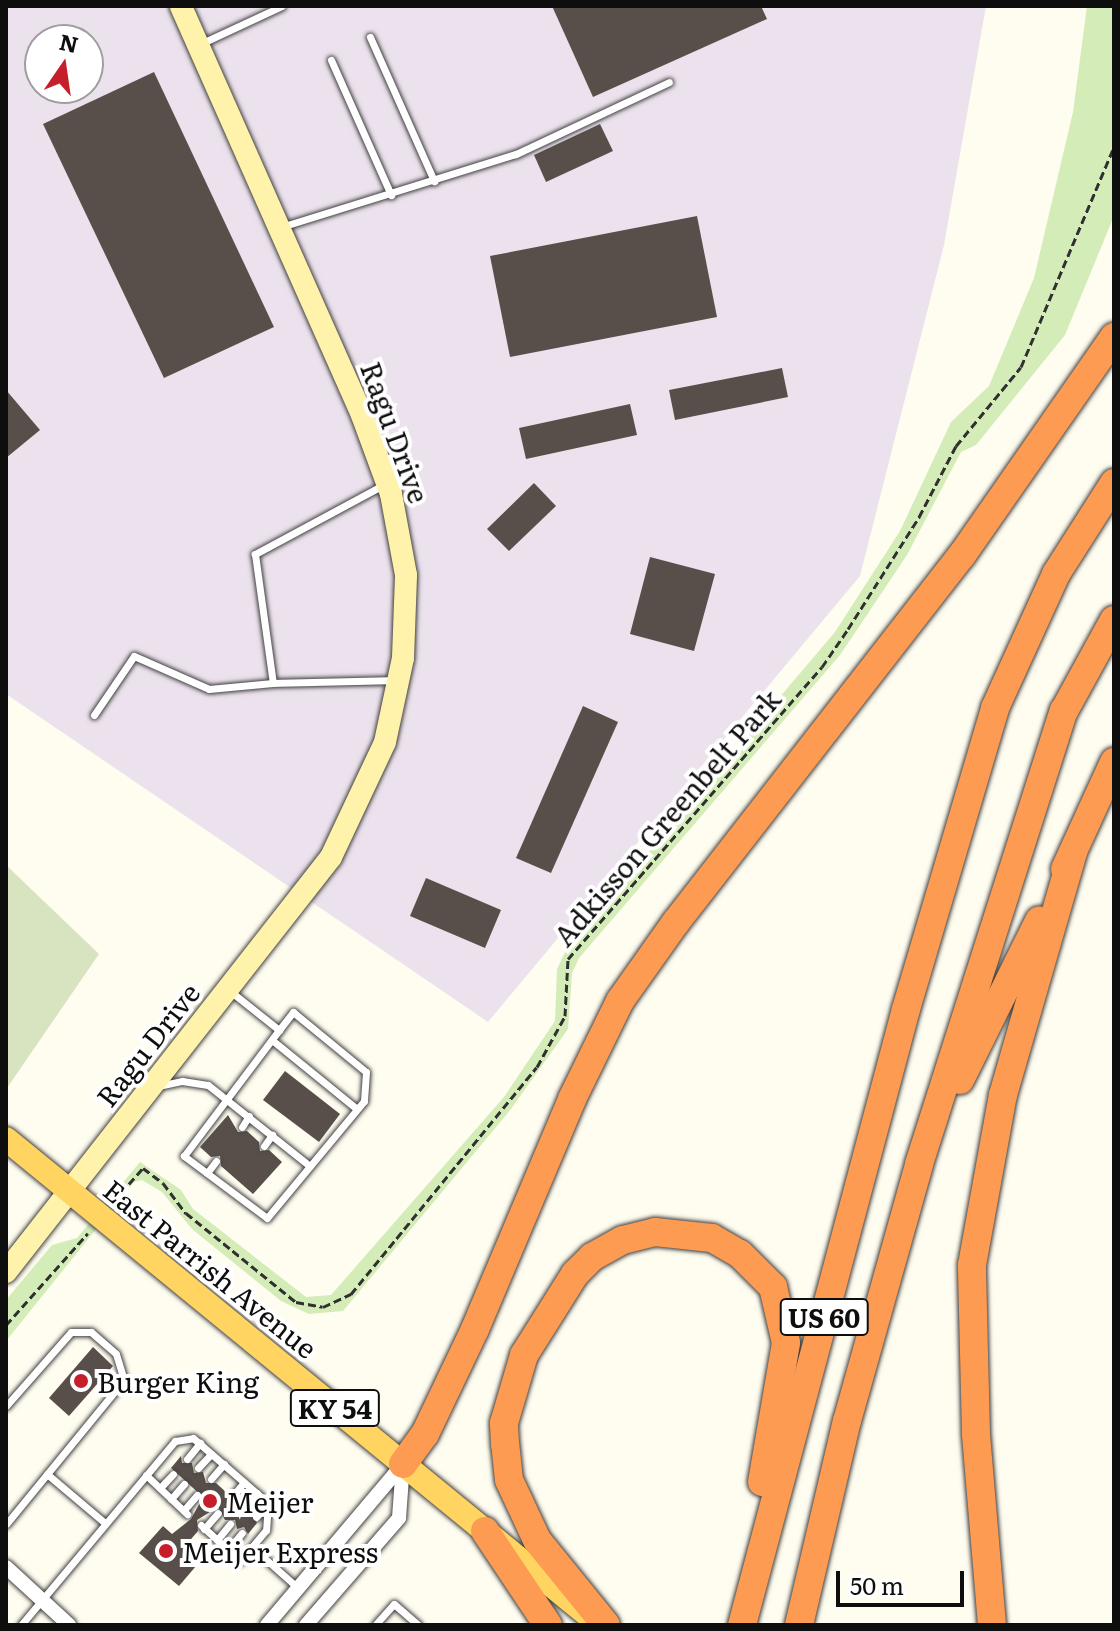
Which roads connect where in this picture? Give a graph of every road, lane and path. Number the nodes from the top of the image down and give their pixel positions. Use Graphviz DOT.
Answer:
graph roads {
  1 [pos="181,6"];
  2 [pos="282,6"];
  3 [pos="370,37"];
  4 [pos="198,45"];
  5 [pos="331,60"];
  6 [pos="669,82"];
  7 [pos="1114,147"];
  8 [pos="434,181"];
  9 [pos="391,195"];
  10 [pos="279,228"];
  11 [pos="1114,337"];
  12 [pos="1114,483"];
  13 [pos="387,484"];
  14 [pos="1114,620"];
  15 [pos="399,680"];
  16 [pos="273,683"];
  17 [pos="94,715"];
  18 [pos="1114,762"];
  19 [pos="1073,853"];
  20 [pos="228,989"];
  21 [pos="279,1030"];
  22 [pos="272,1040"];
  23 [pos="151,1088"];
  24 [pos="227,1098"];
  25 [pos="357,1109"];
  26 [pos="249,1116"];
  27 [pos="242,1127"];
  28 [pos="272,1135"];
  29 [pos="6,1139"];
  30 [pos="264,1146"];
  31 [pos="216,1161"];
  32 [pos="919,1164"];
  33 [pos="310,1166"];
  34 [pos="207,1173"];
  35 [pos="238,1181"];
  36 [pos="230,1190"];
  37 [pos="70,1191"];
  38 [pos="102,1217"];
  39 [pos="6,1272"];
  40 [pos="6,1325"];
  41 [pos="6,1406"];
  42 [pos="200,1443"];
  43 [pos="211,1454"];
  44 [pos="187,1459"];
  45 [pos="224,1464"];
  46 [pos="403,1464"];
  47 [pos="198,1468"];
  48 [pos="47,1474"];
  49 [pos="173,1474"];
  50 [pos="146,1475"];
  51 [pos="211,1479"];
  52 [pos="244,1482"];
  53 [pos="184,1484"];
  54 [pos="160,1488"];
  55 [pos="257,1493"];
  56 [pos="197,1495"];
  57 [pos="232,1497"];
  58 [pos="171,1499"];
  59 [pos="268,1503"];
  60 [pos="6,1504"];
  61 [pos="244,1507"];
  62 [pos="16,1512"];
  63 [pos="218,1513"];
  64 [pos="256,1517"];
  65 [pos="105,1523"];
  66 [pos="6,1524"];
  67 [pos="230,1524"];
  68 [pos="485,1531"];
  69 [pos="242,1533"];
  70 [pos="217,1540"];
  71 [pos="252,1547"];
  72 [pos="228,1550"];
  73 [pos="6,1567"];
  74 [pos="298,1588"];
  75 [pos="40,1599"];
  76 [pos="21,1625"];
  77 [pos="69,1625"];
  78 [pos="267,1625"];
  79 [pos="306,1625"];
  80 [pos="375,1625"];
  81 [pos="418,1625"];
  82 [pos="548,1625"];
  83 [pos="603,1625"];
  84 [pos="739,1625"];
  85 [pos="799,1625"];
  86 [pos="992,1625"];
  1 -- 4 [label="street, Ragu Drive"];
  2 -- 4 [label="lane"];
  3 -- 8 [label="lane"];
  4 -- 10 [label="street, Ragu Drive"];
  5 -- 9 [label="lane"];
  6 -- 8 [label="lane"];
  7 -- 38 [label="path, Adkisson Greenbelt Park"];
  8 -- 9 [label="lane"];
  9 -- 10 [label="lane"];
  10 -- 13 [label="street, Ragu Drive"];
  11 -- 46 [label="highway"];
  12 -- 84 [label="highway, US 60"];
  13 -- 15 [label="street, Ragu Drive"];
  13 -- 16 [label="lane"];
  14 -- 32 [label="highway, US 60"];
  15 -- 16 [label="lane"];
  15 -- 20 [label="street, Ragu Drive"];
  16 -- 17 [label="lane"];
  18 -- 19 [label="highway"];
  19 -- 32 [label="highway"];
  19 -- 86 [label="highway"];
  20 -- 21 [label="lane"];
  20 -- 23 [label="street, Ragu Drive"];
  21 -- 22 [label="lane"];
  21 -- 25 [label="lane"];
  22 -- 24 [label="lane"];
  22 -- 25 [label="lane"];
  23 -- 24 [label="lane"];
  23 -- 37 [label="street, Ragu Drive"];
  24 -- 26 [label="lane"];
  24 -- 34 [label="lane"];
  25 -- 33 [label="lane"];
  26 -- 27 [label="lane"];
  26 -- 28 [label="lane"];
  28 -- 30 [label="lane"];
  28 -- 33 [label="lane"];
  29 -- 37 [label="main road, East Parrish Avenue / KY 54"];
  31 -- 34 [label="lane"];
  32 -- 85 [label="highway, US 60"];
  33 -- 36 [label="lane"];
  34 -- 36 [label="lane"];
  35 -- 36 [label="lane"];
  37 -- 38 [label="main road, East Parrish Avenue / KY 54"];
  37 -- 39 [label="street, Ragu Drive"];
  38 -- 40 [label="path, Adkisson Greenbelt Park"];
  38 -- 46 [label="main road, East Parrish Avenue / KY 54"];
  41 -- 48 [label="lane"];
  42 -- 43 [label="lane"];
  42 -- 44 [label="lane"];
  42 -- 50 [label="lane"];
  43 -- 45 [label="lane"];
  43 -- 47 [label="lane"];
  45 -- 51 [label="lane"];
  45 -- 52 [label="lane"];
  46 -- 68 [label="main road, East Parrish Avenue / KY 54"];
  46 -- 74 [label="street"];
  46 -- 79 [label="street"];
  48 -- 62 [label="lane"];
  48 -- 65 [label="lane"];
  49 -- 54 [label="lane"];
  50 -- 54 [label="lane"];
  50 -- 65 [label="lane"];
  52 -- 55 [label="lane"];
  52 -- 57 [label="lane"];
  53 -- 58 [label="lane"];
  54 -- 58 [label="lane"];
  55 -- 59 [label="lane"];
  55 -- 61 [label="lane"];
  56 -- 58 [label="lane"];
  59 -- 64 [label="lane"];
  59 -- 71 [label="lane"];
  60 -- 62 [label="lane"];
  62 -- 66 [label="lane"];
  63 -- 70 [label="lane"];
  65 -- 75 [label="lane"];
  67 -- 70 [label="lane"];
  68 -- 82 [label="highway"];
  68 -- 83 [label="main road, East Parrish Avenue / KY 54"];
  69 -- 72 [label="lane"];
  70 -- 72 [label="lane"];
  71 -- 72 [label="lane"];
  71 -- 74 [label="lane"];
  73 -- 75 [label="street"];
  74 -- 78 [label="street"];
  75 -- 76 [label="lane"];
  75 -- 77 [label="street"];
  80 -- 81 [label="lane"];
  83 -- 84 [label="highway"];
}
